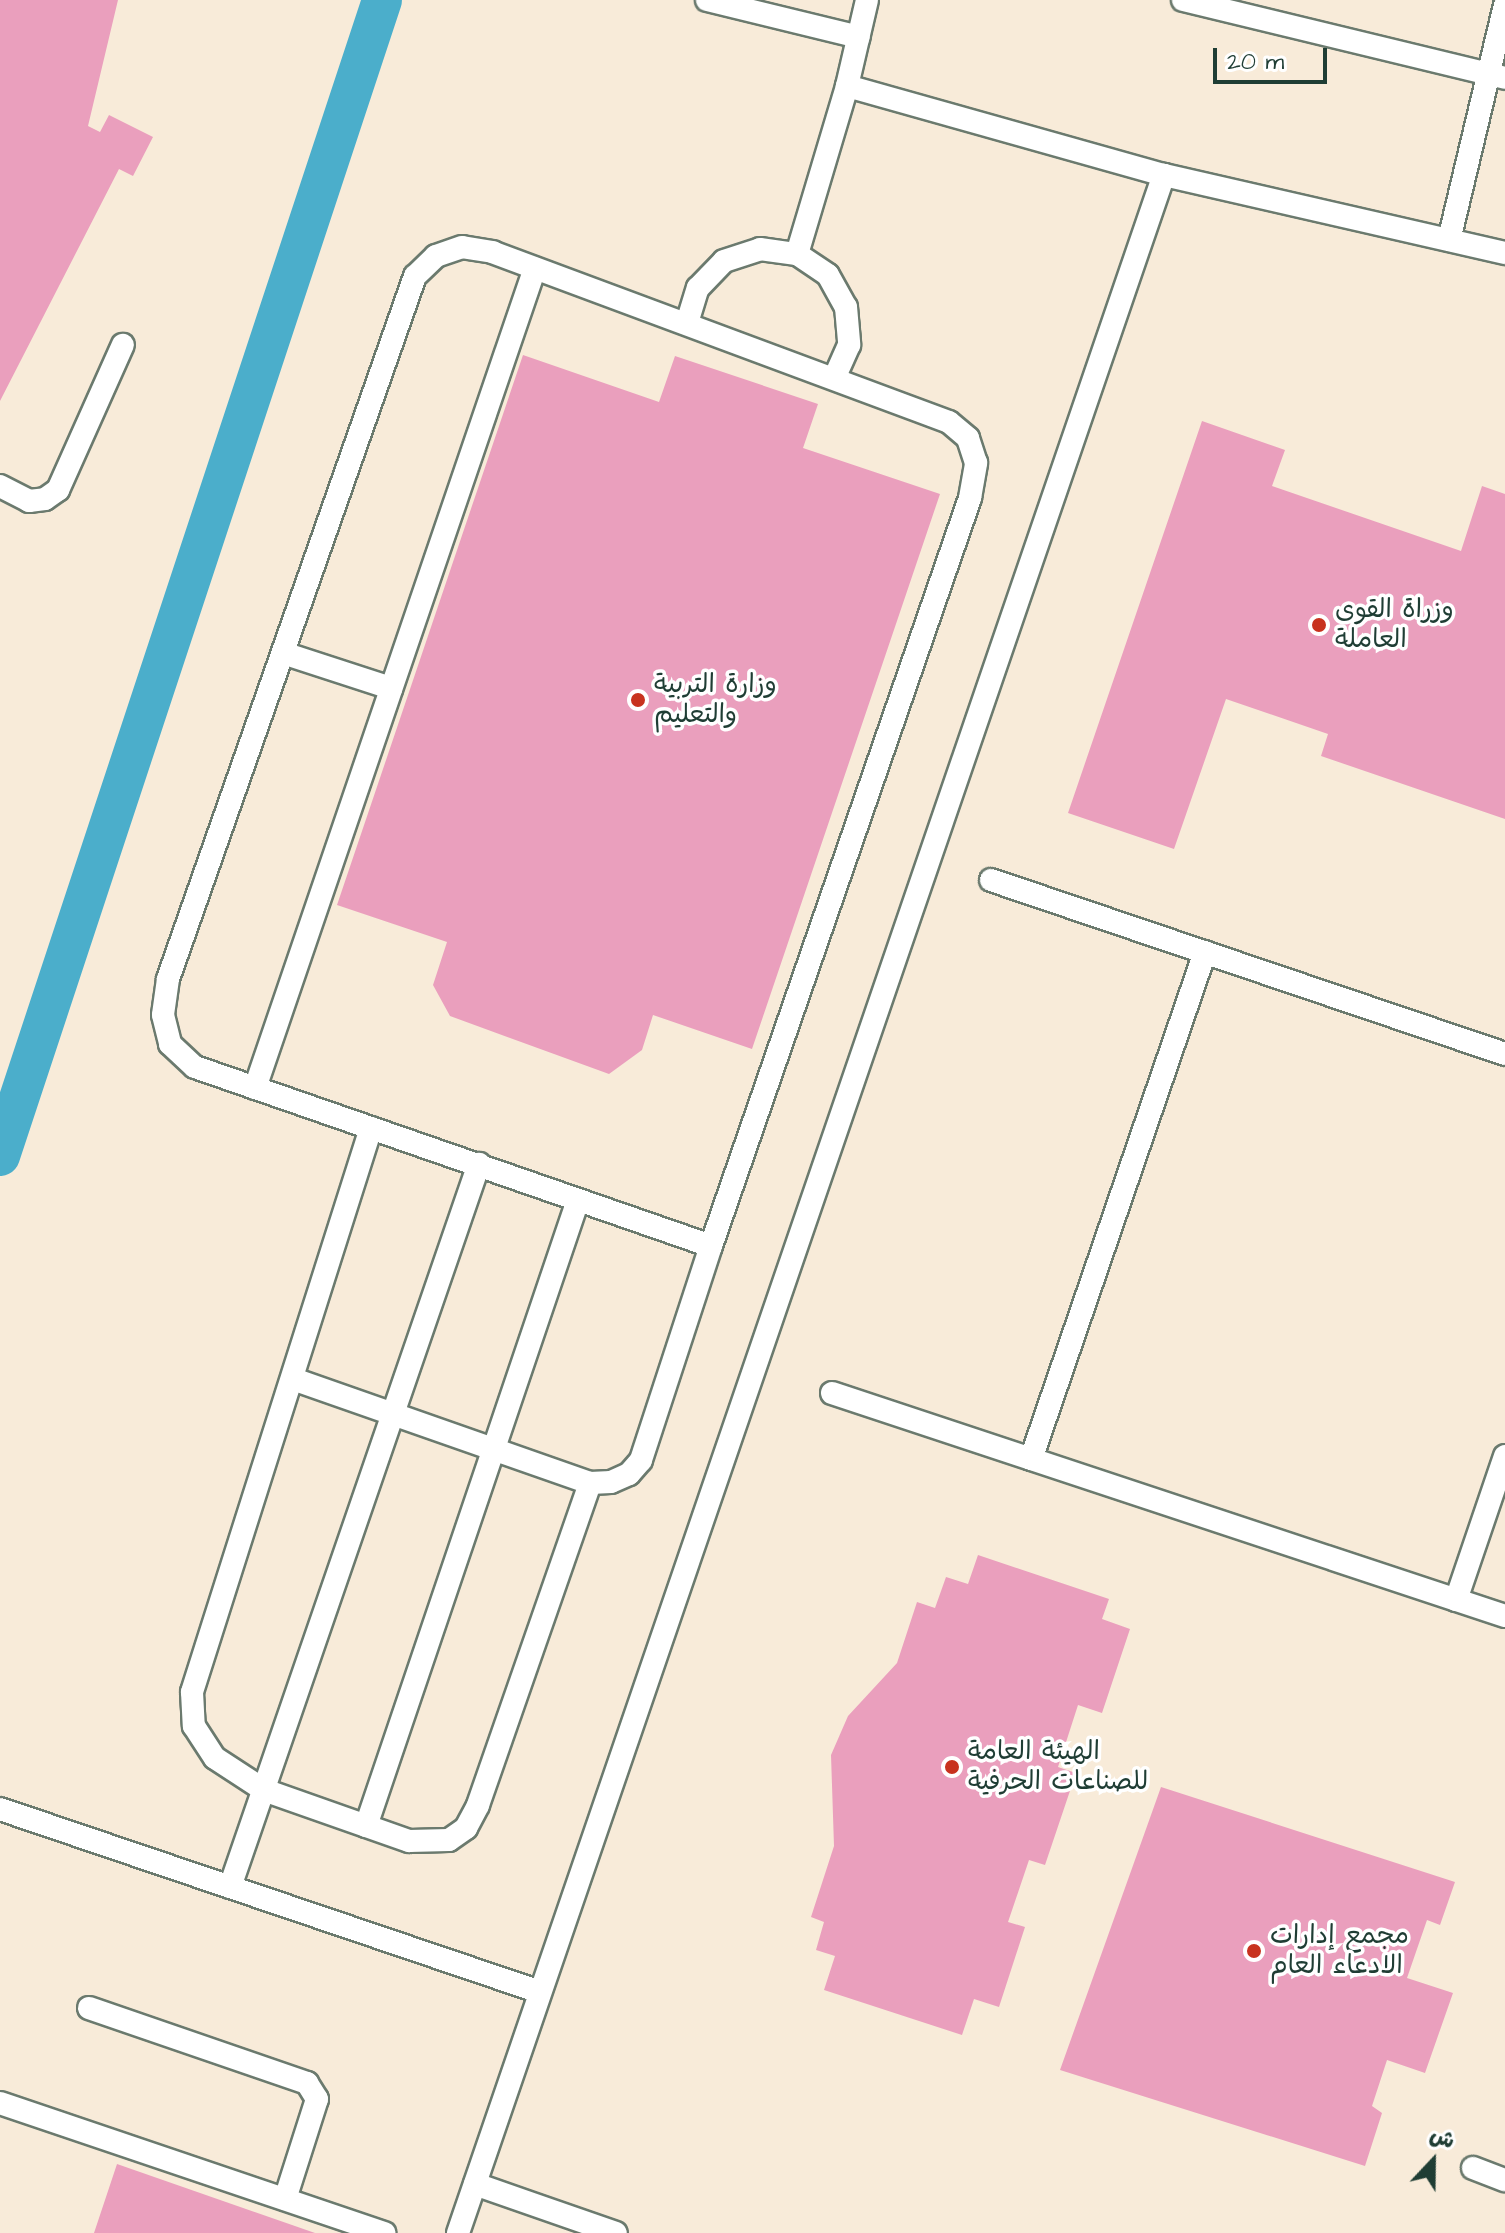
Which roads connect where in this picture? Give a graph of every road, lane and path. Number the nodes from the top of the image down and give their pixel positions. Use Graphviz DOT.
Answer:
graph roads {
  1 [pos="707,0"];
  2 [pos="867,0"];
  3 [pos="1193,1"];
  4 [pos="1505,5"];
  5 [pos="859,37"];
  6 [pos="1497,76"];
  7 [pos="847,86"];
  8 [pos="1164,175"];
  9 [pos="1449,240"];
  10 [pos="1505,253"];
  11 [pos="797,254"];
  12 [pos="535,268"];
  13 [pos="687,323"];
  14 [pos="123,345"];
  15 [pos="834,378"];
  16 [pos="0,486"];
  17 [pos="283,653"];
  18 [pos="391,688"];
  19 [pos="991,880"];
  20 [pos="1205,952"];
  21 [pos="1505,1054"];
  22 [pos="255,1088"];
  23 [pos="371,1128"];
  24 [pos="479,1164"];
  25 [pos="577,1203"];
  26 [pos="711,1246"];
  27 [pos="293,1379"];
  28 [pos="832,1393"];
  29 [pos="394,1412"];
  30 [pos="493,1448"];
  31 [pos="1505,1456"];
  32 [pos="1031,1459"];
  33 [pos="590,1483"];
  34 [pos="1456,1600"];
  35 [pos="1505,1616"];
  36 [pos="264,1790"];
  37 [pos="0,1809"];
  38 [pos="366,1826"];
  39 [pos="230,1887"];
  40 [pos="540,1992"];
  41 [pos="89,2008"];
  42 [pos="0,2103"];
  43 [pos="1473,2168"];
  44 [pos="1505,2180"];
  45 [pos="475,2184"];
  46 [pos="285,2199"];
  47 [pos="385,2233"];
  48 [pos="458,2233"];
  49 [pos="616,2233"];
  1 -- 5 [label="lane"];
  2 -- 5 [label="lane"];
  3 -- 6 [label="lane"];
  4 -- 6 [label="lane"];
  5 -- 7 [label="lane"];
  6 -- 9 [label="lane"];
  7 -- 8 [label="lane"];
  7 -- 11 [label="lane"];
  8 -- 9 [label="lane"];
  8 -- 40 [label="lane"];
  9 -- 10 [label="lane"];
  11 -- 13 [label="lane"];
  11 -- 15 [label="lane"];
  12 -- 13 [label="lane"];
  12 -- 17 [label="lane"];
  12 -- 18 [label="lane"];
  13 -- 15 [label="lane"];
  14 -- 16 [label="lane"];
  15 -- 26 [label="lane"];
  17 -- 18 [label="lane"];
  17 -- 22 [label="lane"];
  18 -- 22 [label="lane"];
  19 -- 20 [label="lane"];
  20 -- 21 [label="lane"];
  20 -- 32 [label="lane"];
  22 -- 23 [label="lane"];
  23 -- 24 [label="lane"];
  23 -- 27 [label="lane"];
  24 -- 25 [label="lane"];
  24 -- 29 [label="lane"];
  25 -- 26 [label="lane"];
  25 -- 30 [label="lane"];
  26 -- 33 [label="lane"];
  27 -- 29 [label="lane"];
  27 -- 36 [label="lane"];
  28 -- 32 [label="lane"];
  29 -- 30 [label="lane"];
  29 -- 36 [label="lane"];
  30 -- 33 [label="lane"];
  30 -- 38 [label="lane"];
  31 -- 34 [label="lane"];
  32 -- 34 [label="lane"];
  33 -- 38 [label="lane"];
  34 -- 35 [label="lane"];
  36 -- 38 [label="lane"];
  36 -- 39 [label="lane"];
  37 -- 39 [label="lane"];
  39 -- 40 [label="lane"];
  40 -- 45 [label="lane"];
  41 -- 46 [label="lane"];
  42 -- 46 [label="lane"];
  43 -- 44 [label="lane"];
  45 -- 48 [label="lane"];
  45 -- 49 [label="lane"];
  46 -- 47 [label="lane"];
}
